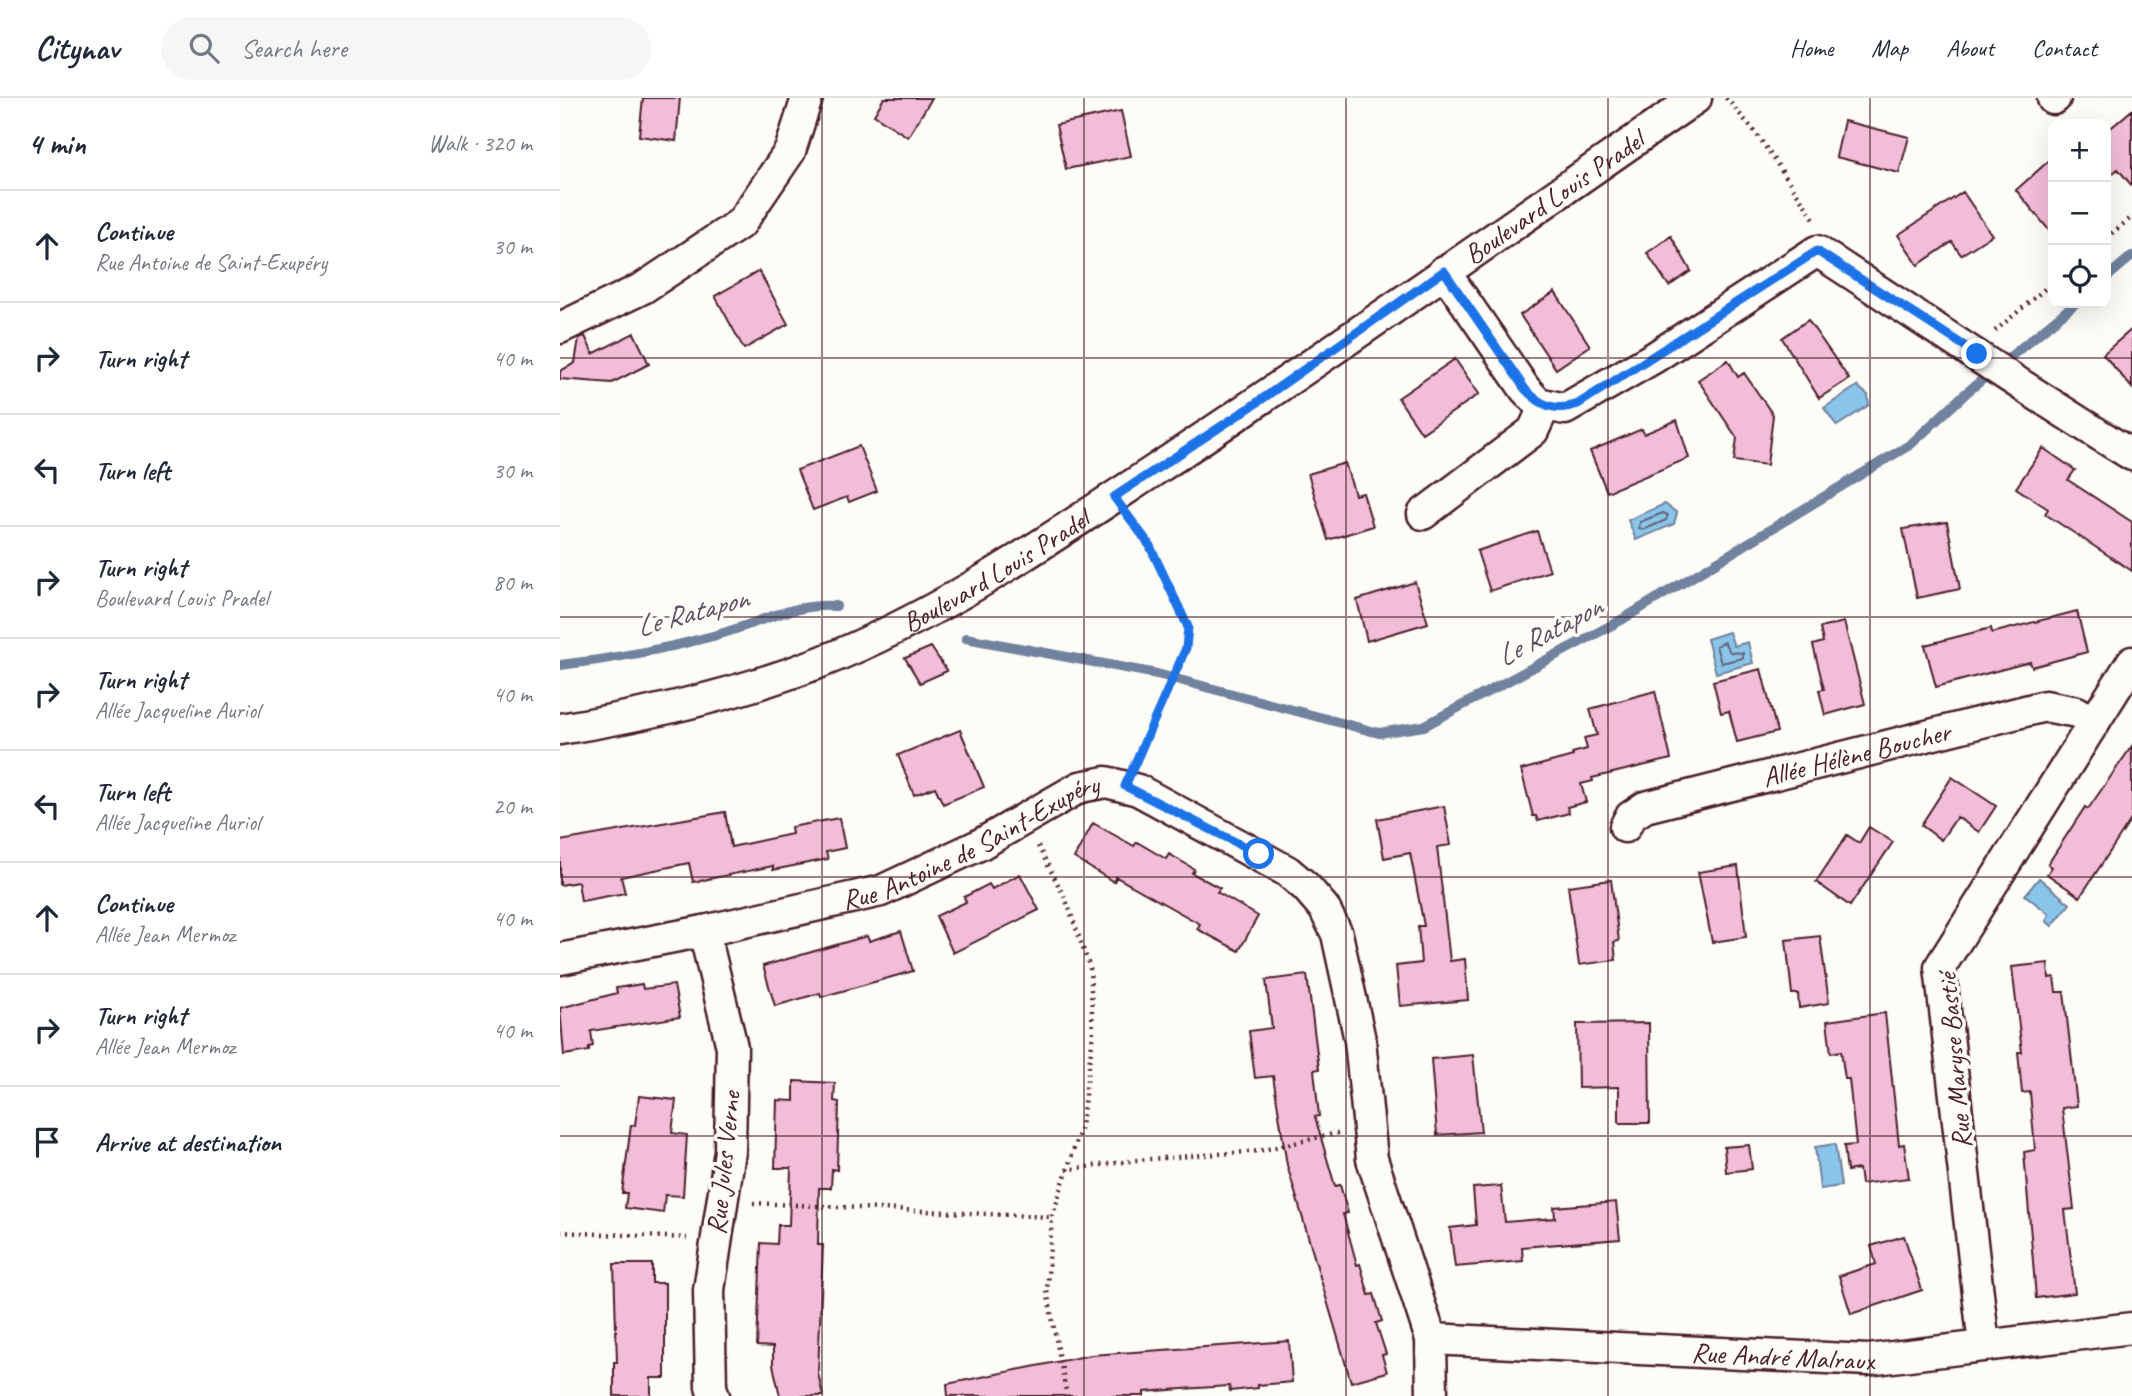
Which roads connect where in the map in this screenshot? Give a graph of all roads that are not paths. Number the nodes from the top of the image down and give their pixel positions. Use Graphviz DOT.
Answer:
graph roads {
  1 [pos="807,98"];
  2 [pos="1696,98"];
  3 [pos="1444,271"];
  4 [pos="560,328"];
  5 [pos="1545,405"];
  6 [pos="2132,455"];
  7 [pos="1423,514"];
  8 [pos="2132,662"];
  9 [pos="2094,723"];
  10 [pos="560,729"];
  11 [pos="1625,827"];
  12 [pos="704,931"];
  13 [pos="560,959"];
  14 [pos="2132,1328"];
  15 [pos="1431,1339"];
  16 [pos="1984,1345"];
  17 [pos="715,1396"];
  18 [pos="1432,1396"];
  1 -- 4 [label="street"];
  2 -- 3 [label="street, Boulevard Louis Pradel"];
  3 -- 5 [label="street"];
  3 -- 10 [label="street, Boulevard Louis Pradel"];
  5 -- 6 [label="street"];
  5 -- 7 [label="street"];
  8 -- 9 [label="street, Rue Maryse Bastié"];
  9 -- 11 [label="street, Allée Hélène Boucher"];
  9 -- 16 [label="street, Rue Maryse Bastié"];
  12 -- 13 [label="street, Rue Antoine de Saint-Exupéry"];
  12 -- 15 [label="street, Rue Antoine de Saint-Exupéry"];
  12 -- 17 [label="street, Rue Jules Verne"];
  14 -- 16 [label="street, Rue André Malraux"];
  15 -- 16 [label="street, Rue André Malraux"];
  15 -- 18 [label="street, Rue Antoine de Saint-Exupéry"];
}
